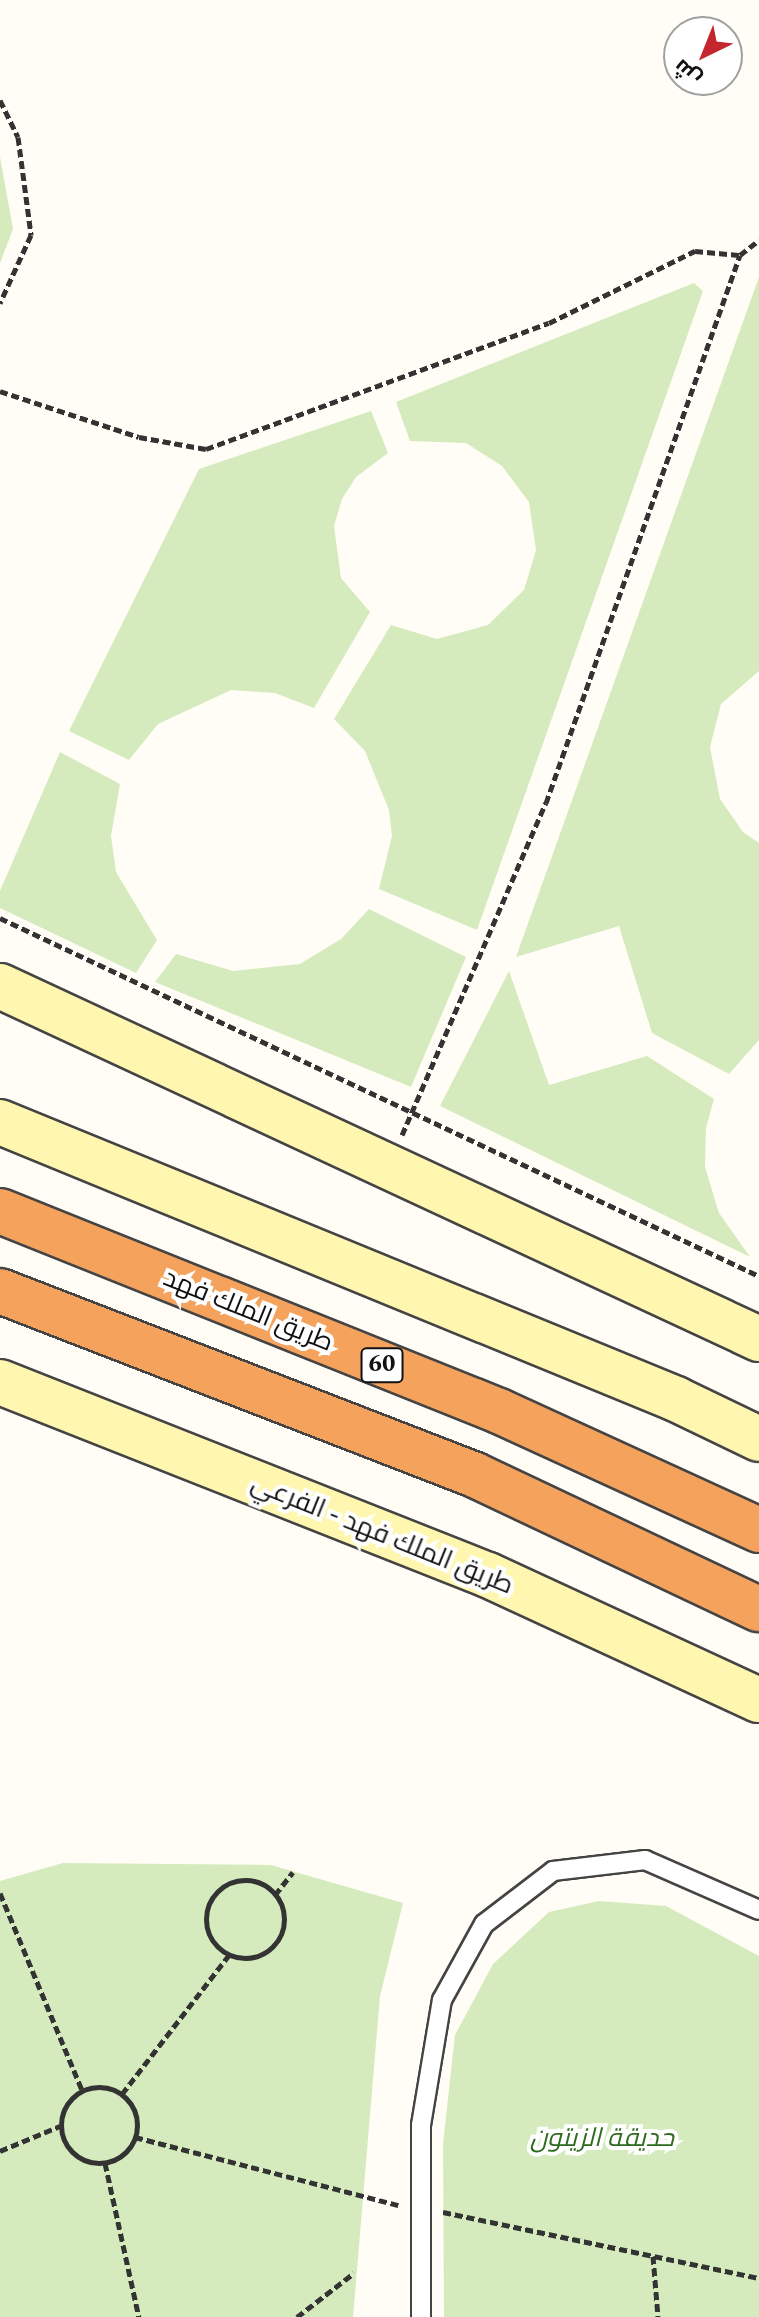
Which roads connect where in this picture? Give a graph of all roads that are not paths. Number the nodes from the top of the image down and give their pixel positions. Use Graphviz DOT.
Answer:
graph roads {
  1 [pos="0,986"];
  2 [pos="0,1122"];
  3 [pos="0,1211"];
  4 [pos="0,1291"];
  5 [pos="759,1339"];
  6 [pos="0,1382"];
  7 [pos="759,1439"];
  8 [pos="759,1530"];
  9 [pos="759,1609"];
  10 [pos="759,1700"];
  11 [pos="759,1910"];
  12 [pos="421,2317"];
  1 -- 5 [label="main road"];
  2 -- 7 [label="main road"];
  3 -- 8 [label="highway, طريق الملك فهد / 60"];
  4 -- 9 [label="highway"];
  6 -- 10 [label="main road, طريق الملك فهد - الفرعي"];
  11 -- 12 [label="lane"];
}
